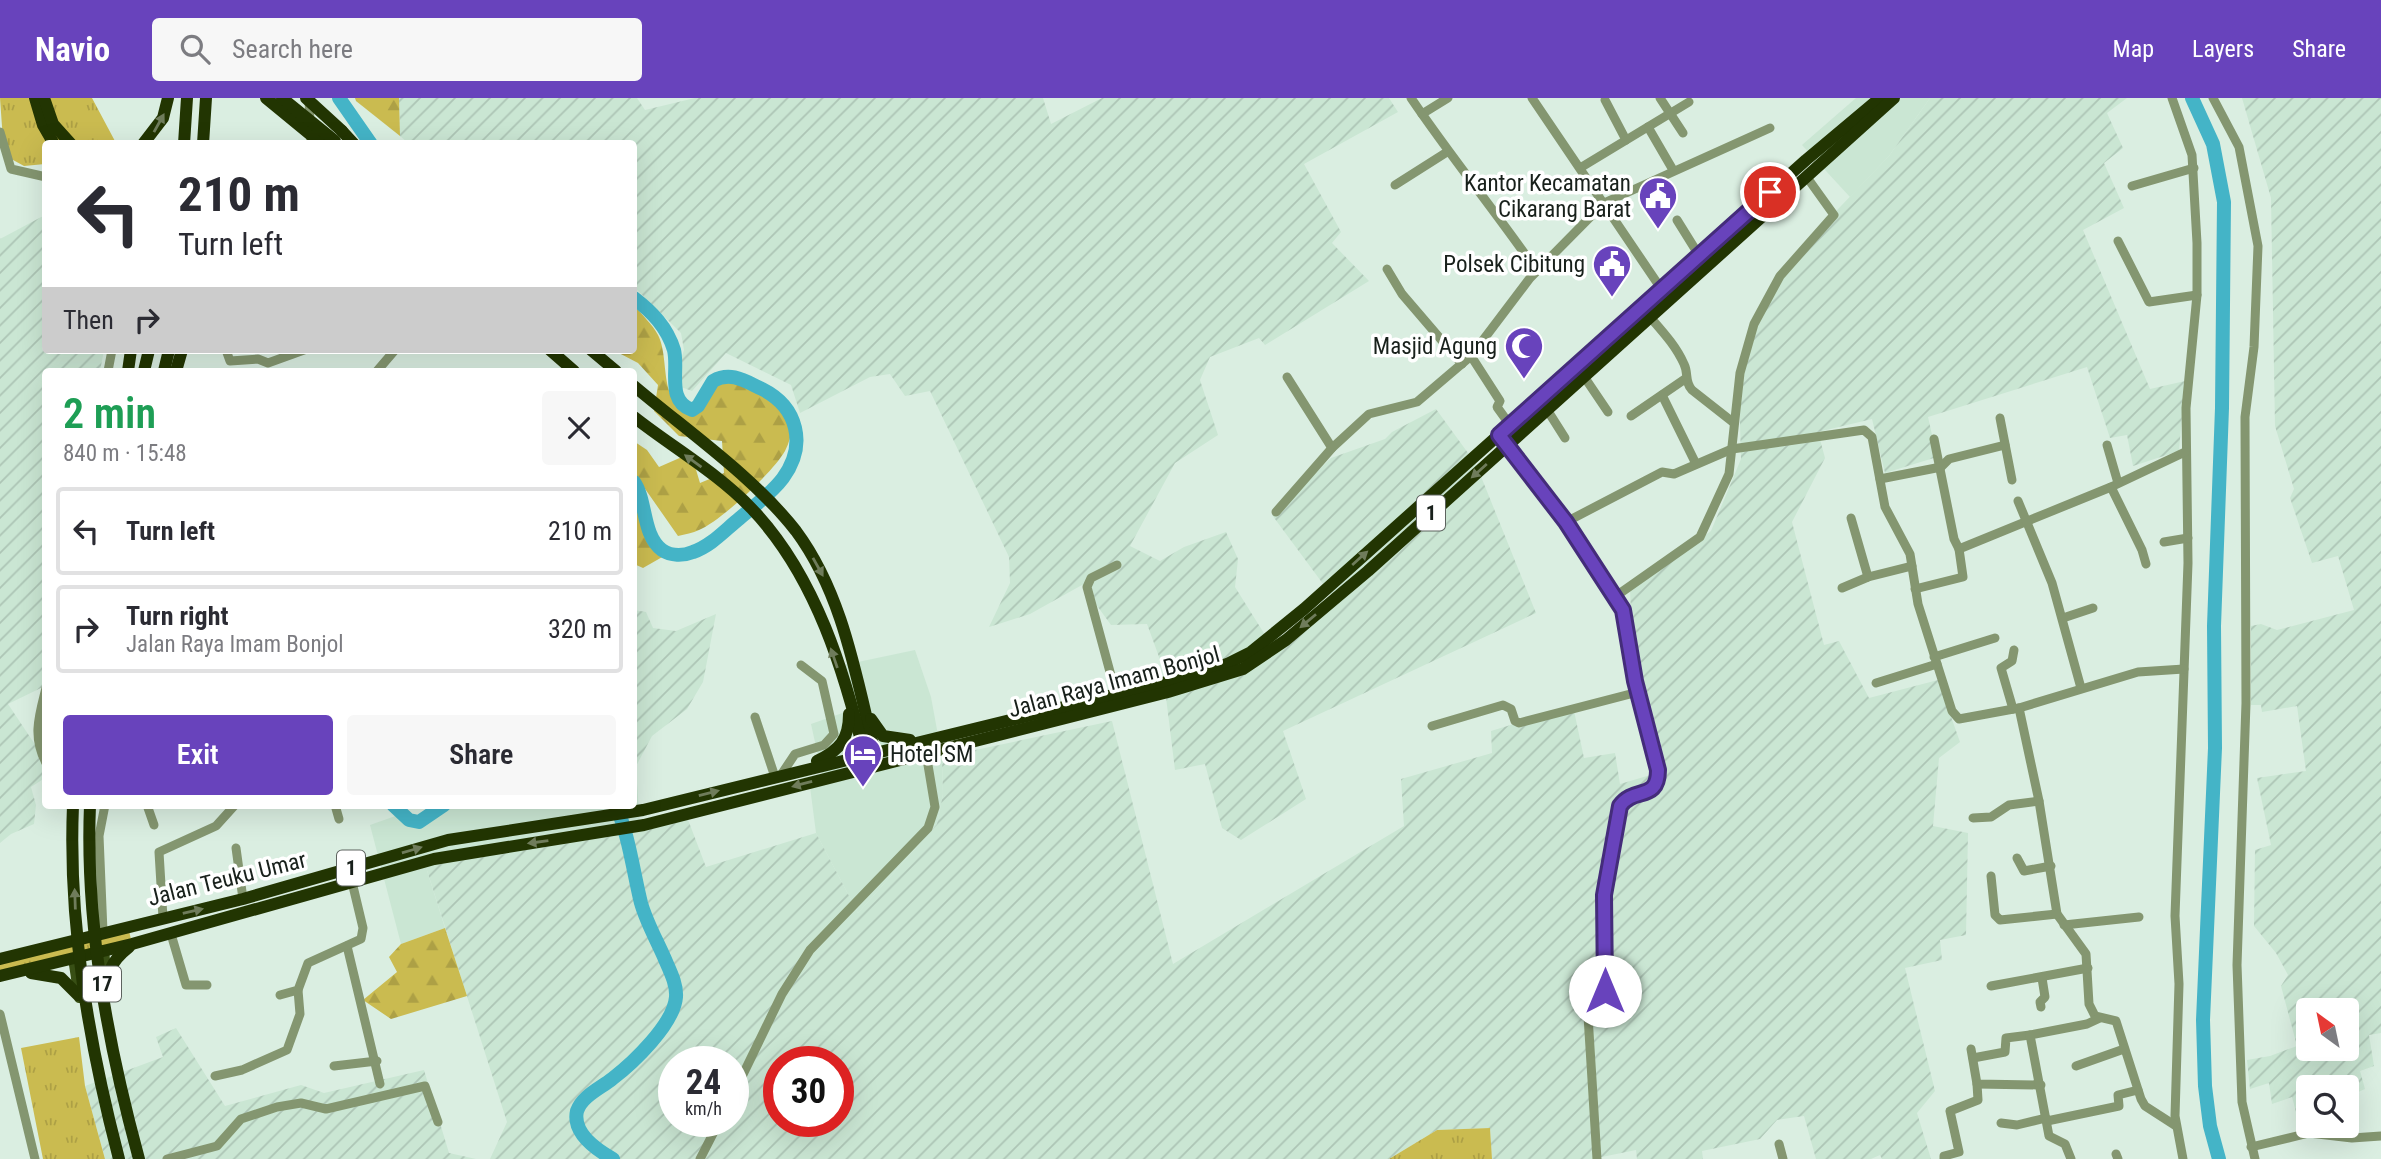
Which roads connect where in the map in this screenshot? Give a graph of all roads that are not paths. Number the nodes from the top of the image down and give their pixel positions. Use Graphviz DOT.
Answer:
graph roads {
  1 [pos="35,98"];
  2 [pos="44,98"];
  3 [pos="168,98"];
  4 [pos="187,98"];
  5 [pos="206,98"];
  6 [pos="266,98"];
  7 [pos="282,98"];
  8 [pos="307,98"];
  9 [pos="1412,98"];
  10 [pos="1448,98"];
  11 [pos="1532,98"];
  12 [pos="1660,98"];
  13 [pos="1880,98"];
  14 [pos="1894,98"];
  15 [pos="2172,98"];
  16 [pos="2213,98"];
  17 [pos="1605,100"];
  18 [pos="1689,102"];
  19 [pos="44,114"];
  20 [pos="1422,114"];
  21 [pos="1670,114"];
  22 [pos="1648,127"];
  23 [pos="1770,128"];
  24 [pos="0,132"];
  25 [pos="1683,133"];
  26 [pos="53,140"];
  27 [pos="67,140"];
  28 [pos="146,140"];
  29 [pos="184,140"];
  30 [pos="203,140"];
  31 [pos="312,140"];
  32 [pos="334,140"];
  33 [pos="1626,140"];
  34 [pos="1447,152"];
  35 [pos="2194,167"];
  36 [pos="1580,168"];
  37 [pos="1808,168"];
  38 [pos="1673,170"];
  39 [pos="42,176"];
  40 [pos="1395,185"];
  41 [pos="2132,186"];
  42 [pos="1604,203"];
  43 [pos="1677,220"];
  44 [pos="2118,242"];
  45 [pos="1700,257"];
  46 [pos="1387,269"];
  47 [pos="1537,271"];
  48 [pos="1662,290"];
  49 [pos="2197,295"];
  50 [pos="1650,317"];
  51 [pos="227,354"];
  52 [pos="296,354"];
  53 [pos="392,354"];
  54 [pos="555,354"];
  55 [pos="596,354"];
  56 [pos="1471,356"];
  57 [pos="1462,364"];
  58 [pos="268,367"];
  59 [pos="380,368"];
  60 [pos="571,368"];
  61 [pos="612,368"];
  62 [pos="1287,376"];
  63 [pos="1583,376"];
  64 [pos="1685,379"];
  65 [pos="637,389"];
  66 [pos="1662,395"];
  67 [pos="1546,408"];
  68 [pos="1608,412"];
  69 [pos="1632,416"];
  70 [pos="2000,418"];
  71 [pos="637,419"];
  72 [pos="1734,423"];
  73 [pos="1510,425"];
  74 [pos="1565,438"];
  75 [pos="1934,439"];
  76 [pos="1504,440"];
  77 [pos="2006,445"];
  78 [pos="2106,445"];
  79 [pos="1332,448"];
  80 [pos="1732,449"];
  81 [pos="2185,452"];
  82 [pos="1696,464"];
  83 [pos="1941,467"];
  84 [pos="1880,479"];
  85 [pos="2012,480"];
  86 [pos="2115,485"];
  87 [pos="2018,501"];
  88 [pos="1276,512"];
  89 [pos="1851,518"];
  90 [pos="1566,522"];
  91 [pos="2028,522"];
  92 [pos="2188,538"];
  93 [pos="2164,542"];
  94 [pos="1959,550"];
  95 [pos="2146,564"];
  96 [pos="1117,565"];
  97 [pos="1912,566"];
  98 [pos="1868,577"];
  99 [pos="1842,588"];
  100 [pos="1915,589"];
  101 [pos="1616,596"];
  102 [pos="2093,608"];
  103 [pos="2063,618"];
  104 [pos="1995,638"];
  105 [pos="2014,650"];
  106 [pos="1936,661"];
  107 [pos="801,665"];
  108 [pos="2184,669"];
  109 [pos="1876,683"];
  110 [pos="2081,688"];
  111 [pos="1638,692"];
  112 [pos="1116,694"];
  113 [pos="863,699"];
  114 [pos="850,701"];
  115 [pos="2016,708"];
  116 [pos="42,711"];
  117 [pos="755,717"];
  118 [pos="1432,726"];
  119 [pos="939,737"];
  120 [pos="42,752"];
  121 [pos="926,753"];
  122 [pos="871,760"];
  123 [pos="783,775"];
  124 [pos="2039,801"];
  125 [pos="73,809"];
  126 [pos="90,809"];
  127 [pos="106,809"];
  128 [pos="148,809"];
  129 [pos="231,809"];
  130 [pos="336,809"];
  131 [pos="643,810"];
  132 [pos="1973,818"];
  133 [pos="340,819"];
  134 [pos="154,825"];
  135 [pos="644,825"];
  136 [pos="236,848"];
  137 [pos="2017,858"];
  138 [pos="2051,866"];
  139 [pos="1991,876"];
  140 [pos="352,882"];
  141 [pos="302,889"];
  142 [pos="243,899"];
  143 [pos="2057,914"];
  144 [pos="2139,917"];
  145 [pos="163,918"];
  146 [pos="2064,925"];
  147 [pos="103,932"];
  148 [pos="171,933"];
  149 [pos="81,938"];
  150 [pos="132,944"];
  151 [pos="347,946"];
  152 [pos="104,950"];
  153 [pos="72,958"];
  154 [pos="0,959"];
  155 [pos="2088,968"];
  156 [pos="18,973"];
  157 [pos="0,976"];
  158 [pos="2042,978"];
  159 [pos="207,985"];
  160 [pos="1991,986"];
  161 [pos="298,990"];
  162 [pos="78,995"];
  163 [pos="280,995"];
  164 [pos="109,996"];
  165 [pos="2041,1007"];
  166 [pos="0,1014"];
  167 [pos="2100,1018"];
  168 [pos="2030,1035"];
  169 [pos="2124,1049"];
  170 [pos="377,1061"];
  171 [pos="749,1062"];
  172 [pos="334,1066"];
  173 [pos="2077,1066"];
  174 [pos="215,1076"];
  175 [pos="380,1084"];
  176 [pos="1977,1084"];
  177 [pos="2041,1084"];
  178 [pos="2138,1090"];
  179 [pos="2046,1119"];
  180 [pos="438,1122"];
  181 [pos="2001,1123"];
  182 [pos="2176,1126"];
  183 [pos="2381,1136"];
  184 [pos="711,1137"];
  185 [pos="1779,1144"];
  186 [pos="2250,1147"];
  187 [pos="34,1159"];
  188 [pos="121,1159"];
  189 [pos="138,1159"];
  190 [pos="167,1159"];
  191 [pos="700,1159"];
  192 [pos="1597,1159"];
  193 [pos="1783,1159"];
  194 [pos="1944,1159"];
  195 [pos="2071,1159"];
  196 [pos="2183,1159"];
  197 [pos="2255,1159"];
  1 -- 19 [label="highway"];
  2 -- 19 [label="highway"];
  28 -- 3 [label="highway, one-way"];
  4 -- 29 [label="highway"];
  5 -- 30 [label="highway"];
  6 -- 32 [label="highway, bridge"];
  7 -- 32 [label="highway, bridge"];
  8 -- 31 [label="street"];
  8 -- 32 [label="highway, bridge"];
  9 -- 20 [label="street"];
  10 -- 20 [label="street"];
  11 -- 36 [label="street"];
  12 -- 21 [label="street"];
  13 -- 37 [label="highway, Jalan Raya Imam Bonjol / 1"];
  14 -- 37 [label="highway, Jalan Raya Imam Bonjol / 1"];
  15 -- 35 [label="street"];
  16 -- 186 [label="street"];
  17 -- 33 [label="street"];
  18 -- 21 [label="street"];
  19 -- 26 [label="highway"];
  19 -- 27 [label="highway"];
  20 -- 34 [label="street"];
  21 -- 22 [label="street"];
  21 -- 25 [label="street"];
  22 -- 33 [label="street"];
  22 -- 38 [label="street"];
  23 -- 38 [label="street"];
  24 -- 39 [label="street"];
  33 -- 36 [label="street"];
  34 -- 40 [label="street"];
  34 -- 47 [label="street"];
  35 -- 41 [label="street"];
  35 -- 49 [label="street"];
  36 -- 42 [label="street"];
  37 -- 45 [label="highway, Jalan Raya Imam Bonjol / 1"];
  37 -- 50 [label="highway, Jalan Raya Imam Bonjol / 1"];
  37 -- 72 [label="street"];
  38 -- 42 [label="street"];
  42 -- 47 [label="street"];
  42 -- 48 [label="street"];
  43 -- 45 [label="street"];
  44 -- 49 [label="street"];
  45 -- 48 [label="highway, Jalan Raya Imam Bonjol / 1"];
  46 -- 57 [label="street"];
  47 -- 56 [label="street"];
  48 -- 73 [label="highway, Jalan Raya Imam Bonjol / 1"];
  49 -- 81 [label="street"];
  50 -- 63 [label="highway, Jalan Raya Imam Bonjol / 1"];
  50 -- 64 [label="street"];
  51 -- 58 [label="street"];
  52 -- 58 [label="street"];
  53 -- 59 [label="street"];
  54 -- 60 [label="highway"];
  55 -- 61 [label="highway"];
  56 -- 57 [label="street"];
  56 -- 73 [label="street"];
  57 -- 79 [label="street"];
  62 -- 79 [label="street"];
  63 -- 67 [label="highway, Jalan Raya Imam Bonjol / 1"];
  63 -- 68 [label="street"];
  64 -- 66 [label="street"];
  64 -- 72 [label="street"];
  65 -- 113 [label="highway, one-way"];
  66 -- 69 [label="street"];
  66 -- 82 [label="street"];
  67 -- 74 [label="street"];
  67 -- 76 [label="highway, Jalan Raya Imam Bonjol / 1"];
  70 -- 77 [label="street"];
  114 -- 71 [label="highway, one-way"];
  72 -- 80 [label="street"];
  73 -- 76 [label="highway, Jalan Raya Imam Bonjol / 1"];
  75 -- 83 [label="street"];
  76 -- 90 [label="street"];
  112 -- 76 [label="highway, Jalan Raya Imam Bonjol / 1, one-way"];
  76 -- 121 [label="highway, Jalan Raya Imam Bonjol / 1, one-way"];
  77 -- 83 [label="street"];
  77 -- 85 [label="street"];
  78 -- 86 [label="street"];
  79 -- 88 [label="street"];
  80 -- 82 [label="street"];
  80 -- 84 [label="street"];
  80 -- 101 [label="street"];
  81 -- 86 [label="street"];
  81 -- 92 [label="street"];
  82 -- 90 [label="street"];
  83 -- 84 [label="street"];
  83 -- 94 [label="street"];
  84 -- 97 [label="street"];
  86 -- 91 [label="street"];
  86 -- 95 [label="street"];
  87 -- 91 [label="street"];
  89 -- 98 [label="street"];
  90 -- 101 [label="street"];
  91 -- 94 [label="street"];
  91 -- 103 [label="street"];
  92 -- 93 [label="street"];
  92 -- 108 [label="street"];
  94 -- 100 [label="street"];
  96 -- 112 [label="street"];
  97 -- 98 [label="street"];
  97 -- 100 [label="street"];
  98 -- 99 [label="street"];
  100 -- 106 [label="street"];
  101 -- 111 [label="street"];
  102 -- 103 [label="street"];
  103 -- 110 [label="street"];
  104 -- 106 [label="street"];
  105 -- 115 [label="street"];
  106 -- 109 [label="street"];
  106 -- 115 [label="street"];
  107 -- 123 [label="street"];
  108 -- 110 [label="street"];
  108 -- 182 [label="street"];
  110 -- 115 [label="street"];
  111 -- 118 [label="street"];
  111 -- 192 [label="street"];
  112 -- 119 [label="highway, Jalan Raya Imam Bonjol / 1"];
  113 -- 119 [label="highway"];
  113 -- 122 [label="highway"];
  114 -- 122 [label="highway"];
  114 -- 123 [label="highway"];
  115 -- 124 [label="street"];
  116 -- 120 [label="street"];
  117 -- 123 [label="street"];
  119 -- 122 [label="highway, Jalan Raya Imam Bonjol / 1"];
  121 -- 122 [label="highway, Jalan Raya Imam Bonjol / 1"];
  121 -- 171 [label="street"];
  122 -- 123 [label="highway, Jalan Raya Imam Bonjol / 1"];
  122 -- 135 [label="highway, Jalan Raya Imam Bonjol / 1, one-way"];
  131 -- 123 [label="highway, Jalan Raya Imam Bonjol / 1, one-way"];
  124 -- 132 [label="street"];
  124 -- 138 [label="street"];
  188 -- 125 [label="highway, 17, one-way, bridge"];
  126 -- 189 [label="highway, 17, bridge"];
  127 -- 147 [label="street"];
  128 -- 134 [label="street"];
  129 -- 145 [label="street"];
  130 -- 133 [label="street"];
  141 -- 131 [label="highway, Jalan Teuku Umar / 1, one-way"];
  135 -- 140 [label="highway, Jalan Teuku Umar / 1, one-way"];
  136 -- 142 [label="street"];
  137 -- 138 [label="street"];
  138 -- 143 [label="street"];
  139 -- 143 [label="street"];
  140 -- 141 [label="highway, Jalan Teuku Umar / 1"];
  140 -- 151 [label="street"];
  141 -- 142 [label="highway, Jalan Teuku Umar / 1"];
  141 -- 148 [label="highway, Jalan Teuku Umar / 1"];
  145 -- 142 [label="highway, Jalan Teuku Umar / 1, one-way"];
  143 -- 146 [label="street"];
  144 -- 146 [label="street"];
  145 -- 147 [label="highway, Jalan Teuku Umar / 1"];
  146 -- 155 [label="street"];
  147 -- 149 [label="highway, Jalan Teuku Umar / 1"];
  148 -- 150 [label="highway, Jalan Teuku Umar / 1"];
  148 -- 159 [label="street"];
  149 -- 152 [label="highway"];
  149 -- 154 [label="highway, Jalan Teuku Umar / 1"];
  150 -- 152 [label="highway, Jalan Teuku Umar / 1"];
  150 -- 164 [label="highway"];
  151 -- 161 [label="street"];
  151 -- 170 [label="street"];
  152 -- 153 [label="highway, Jalan Teuku Umar / 1"];
  152 -- 164 [label="main road"];
  153 -- 156 [label="highway, 1"];
  153 -- 162 [label="main road"];
  155 -- 158 [label="street"];
  155 -- 167 [label="street"];
  156 -- 157 [label="highway, 1"];
  156 -- 162 [label="highway"];
  158 -- 160 [label="street"];
  158 -- 165 [label="street"];
  161 -- 163 [label="street"];
  161 -- 174 [label="street"];
  162 -- 188 [label="main road"];
  164 -- 189 [label="main road"];
  166 -- 187 [label="street"];
  167 -- 168 [label="street"];
  167 -- 169 [label="street"];
  168 -- 176 [label="street"];
  168 -- 177 [label="street"];
  169 -- 173 [label="street"];
  169 -- 178 [label="street"];
  170 -- 172 [label="street"];
  170 -- 175 [label="street"];
  176 -- 177 [label="street"];
  176 -- 194 [label="street"];
  177 -- 179 [label="street"];
  178 -- 179 [label="street"];
  178 -- 182 [label="street"];
  179 -- 181 [label="street"];
  179 -- 195 [label="street"];
  180 -- 190 [label="street"];
  182 -- 196 [label="street"];
  183 -- 186 [label="street"];
  184 -- 191 [label="street"];
  185 -- 193 [label="street"];
  186 -- 197 [label="street"];
}
